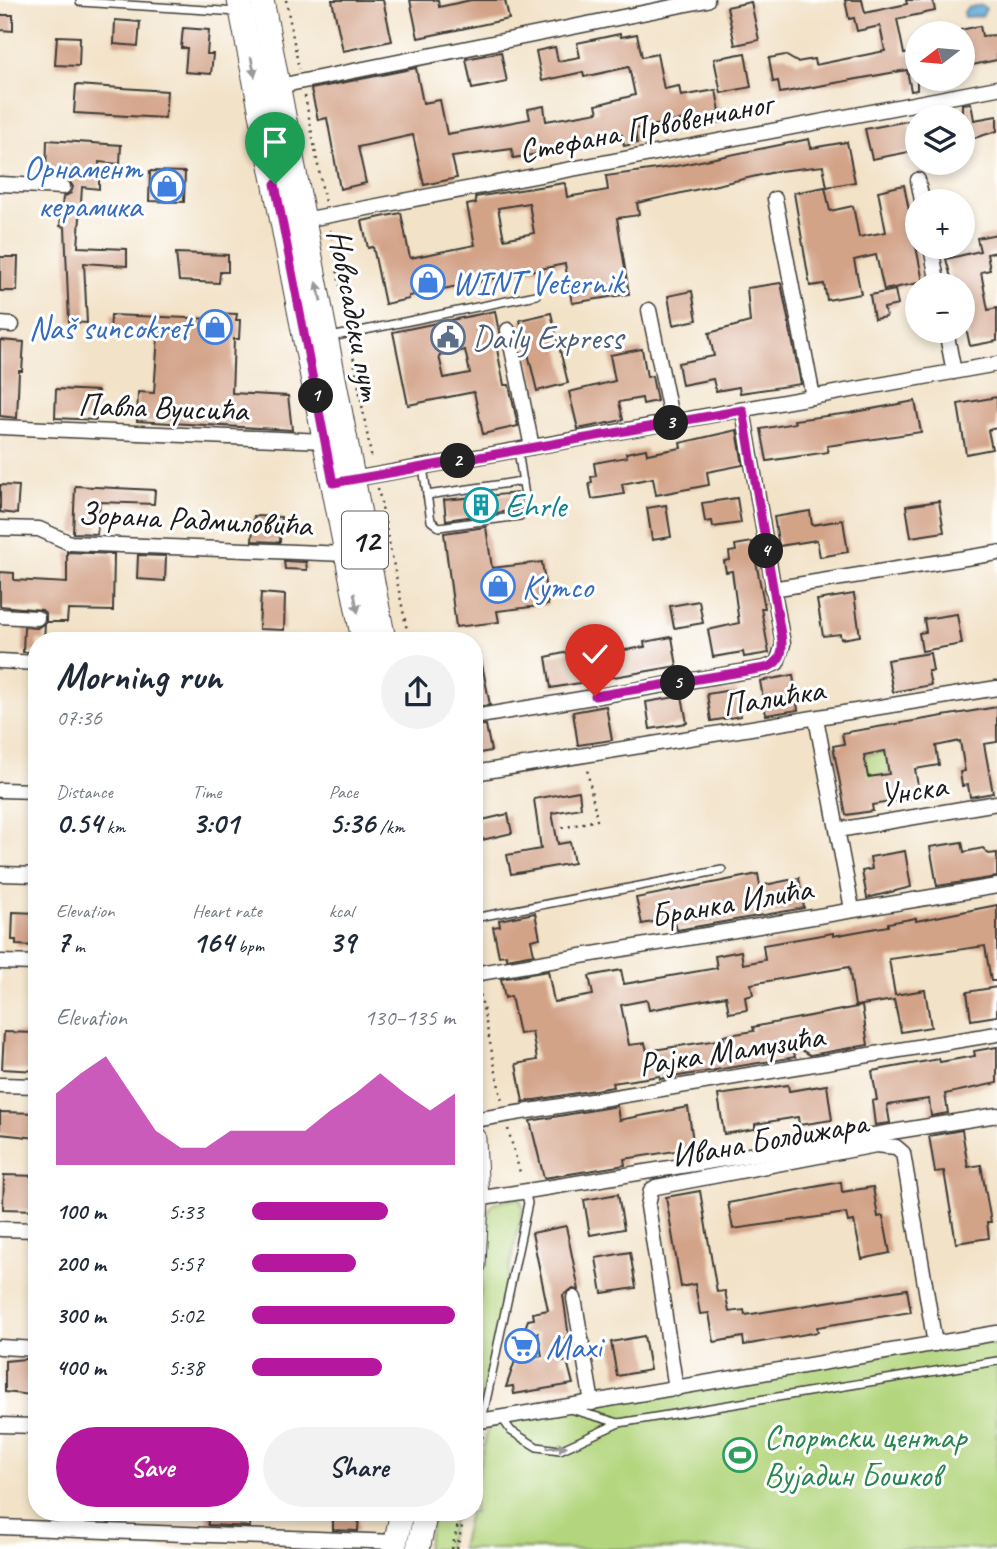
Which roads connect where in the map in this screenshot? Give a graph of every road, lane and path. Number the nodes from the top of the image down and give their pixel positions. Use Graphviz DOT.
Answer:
graph roads {
  1 [pos="262,0"];
  2 [pos="286,0"];
  3 [pos="707,0"];
  4 [pos="80,2"];
  5 [pos="241,6"];
  6 [pos="302,81"];
  7 [pos="279,86"];
  8 [pos="997,88"];
  9 [pos="918,180"];
  10 [pos="0,184"];
  11 [pos="63,187"];
  12 [pos="920,189"];
  13 [pos="775,200"];
  14 [pos="327,215"];
  15 [pos="304,220"];
  16 [pos="536,295"];
  17 [pos="649,310"];
  18 [pos="508,330"];
  19 [pos="339,336"];
  20 [pos="948,343"];
  21 [pos="997,364"];
  22 [pos="954,372"];
  23 [pos="813,397"];
  24 [pos="743,410"];
  25 [pos="672,422"];
  26 [pos="0,427"];
  27 [pos="324,441"];
  28 [pos="525,449"];
  29 [pos="423,467"];
  30 [pos="354,479"];
  31 [pos="523,481"];
  32 [pos="427,495"];
  33 [pos="0,528"];
  34 [pos="997,553"];
  35 [pos="346,554"];
  36 [pos="772,589"];
  37 [pos="0,616"];
  38 [pos="37,618"];
  39 [pos="361,632"];
  40 [pos="383,632"];
  41 [pos="407,632"];
  42 [pos="0,661"];
  43 [pos="28,663"];
  44 [pos="997,688"];
  45 [pos="483,715"];
  46 [pos="816,718"];
  47 [pos="585,755"];
  48 [pos="483,772"];
  49 [pos="0,790"];
  50 [pos="28,791"];
  51 [pos="997,803"];
  52 [pos="562,828"];
  53 [pos="838,830"];
  54 [pos="722,870"];
  55 [pos="0,874"];
  56 [pos="28,875"];
  57 [pos="997,886"];
  58 [pos="852,909"];
  59 [pos="483,916"];
  60 [pos="0,962"];
  61 [pos="28,963"];
  62 [pos="483,973"];
  63 [pos="483,1013"];
  64 [pos="997,1034"];
  65 [pos="0,1085"];
  66 [pos="28,1086"];
  67 [pos="504,1115"];
  68 [pos="997,1115"];
  69 [pos="483,1118"];
  70 [pos="525,1192"];
  71 [pos="483,1198"];
  72 [pos="0,1228"];
  73 [pos="28,1230"];
  74 [pos="573,1298"];
  75 [pos="997,1334"];
  76 [pos="935,1344"];
  77 [pos="0,1348"];
  78 [pos="28,1349"];
  79 [pos="997,1361"];
  80 [pos="676,1389"];
  81 [pos="483,1392"];
  82 [pos="592,1403"];
  83 [pos="566,1408"];
  84 [pos="502,1418"];
  85 [pos="483,1420"];
  86 [pos="620,1423"];
  87 [pos="0,1425"];
  88 [pos="28,1426"];
  89 [pos="400,1521"];
  90 [pos="424,1521"];
  91 [pos="461,1521"];
  92 [pos="0,1527"];
  93 [pos="394,1546"];
  94 [pos="418,1549"];
  95 [pos="454,1549"];
  1 -- 7 [label="main road, Новосадски пут / 12"];
  2 -- 6 [label="path"];
  3 -- 6 [label="street"];
  4 -- 5 [label="lane"];
  5 -- 27 [label="main road, Новосадски пут / 12, one-way"];
  6 -- 7 [label="street"];
  6 -- 14 [label="path"];
  7 -- 15 [label="main road, Новосадски пут / 12"];
  8 -- 14 [label="street, Стефана Првовенчаног"];
  9 -- 12 [label="street"];
  10 -- 11 [label="street"];
  13 -- 23 [label="street"];
  14 -- 15 [label="street, Стефана Првовенчаног"];
  14 -- 19 [label="path"];
  19 -- 15 [label="main road, Новосадски пут / 12, one-way"];
  16 -- 19 [label="lane"];
  17 -- 25 [label="street"];
  18 -- 28 [label="street"];
  19 -- 30 [label="main road, Новосадски пут / 12"];
  19 -- 30 [label="path"];
  20 -- 22 [label="street"];
  21 -- 22 [label="street"];
  22 -- 23 [label="street"];
  23 -- 24 [label="street"];
  24 -- 25 [label="street"];
  24 -- 36 [label="street"];
  25 -- 28 [label="street"];
  26 -- 27 [label="street, Павла Вуисића"];
  27 -- 30 [label="main road, Новосадски пут / 12"];
  28 -- 29 [label="street"];
  28 -- 31 [label="lane"];
  29 -- 30 [label="street"];
  29 -- 32 [label="lane"];
  30 -- 35 [label="main road, Новосадски пут / 12"];
  30 -- 40 [label="main road, Новосадски пут / 12"];
  30 -- 41 [label="path"];
  31 -- 32 [label="lane"];
  31 -- 32 [label="lane"];
  33 -- 35 [label="street, Зорана Радмиловића"];
  34 -- 36 [label="street"];
  35 -- 39 [label="main road, Новосадски пут / 12, one-way"];
  36 -- 45 [label="street"];
  37 -- 38 [label="street"];
  42 -- 43 [label="street"];
  44 -- 46 [label="street, Палићка"];
  46 -- 47 [label="street, Палићка"];
  46 -- 53 [label="street, Унска"];
  47 -- 48 [label="street, Палићка"];
  47 -- 52 [label="path"];
  49 -- 50 [label="street"];
  51 -- 53 [label="street, Унска"];
  53 -- 58 [label="street, Унска"];
  54 -- 59 [label="lane"];
  55 -- 56 [label="street"];
  57 -- 58 [label="street, Бранка Илића"];
  58 -- 62 [label="street, Бранка Илића"];
  60 -- 61 [label="street"];
  63 -- 67 [label="path"];
  64 -- 67 [label="street, Рајка Мамузића"];
  65 -- 66 [label="street"];
  67 -- 69 [label="street, Рајка Мамузића"];
  67 -- 70 [label="path"];
  68 -- 70 [label="street"];
  70 -- 71 [label="street"];
  70 -- 81 [label="lane"];
  72 -- 73 [label="street"];
  74 -- 82 [label="street"];
  75 -- 76 [label="street"];
  76 -- 80 [label="street"];
  76 -- 80 [label="street, Ивана Болдижара"];
  77 -- 78 [label="street"];
  79 -- 86 [label="lane"];
  80 -- 82 [label="street"];
  82 -- 83 [label="street"];
  83 -- 84 [label="street"];
  83 -- 86 [label="lane"];
  84 -- 85 [label="street"];
  84 -- 86 [label="lane, one-way"];
  87 -- 88 [label="street"];
  89 -- 93 [label="main road"];
  90 -- 94 [label="main road"];
  91 -- 95 [label="path"];
  92 -- 93 [label="street"];
}
